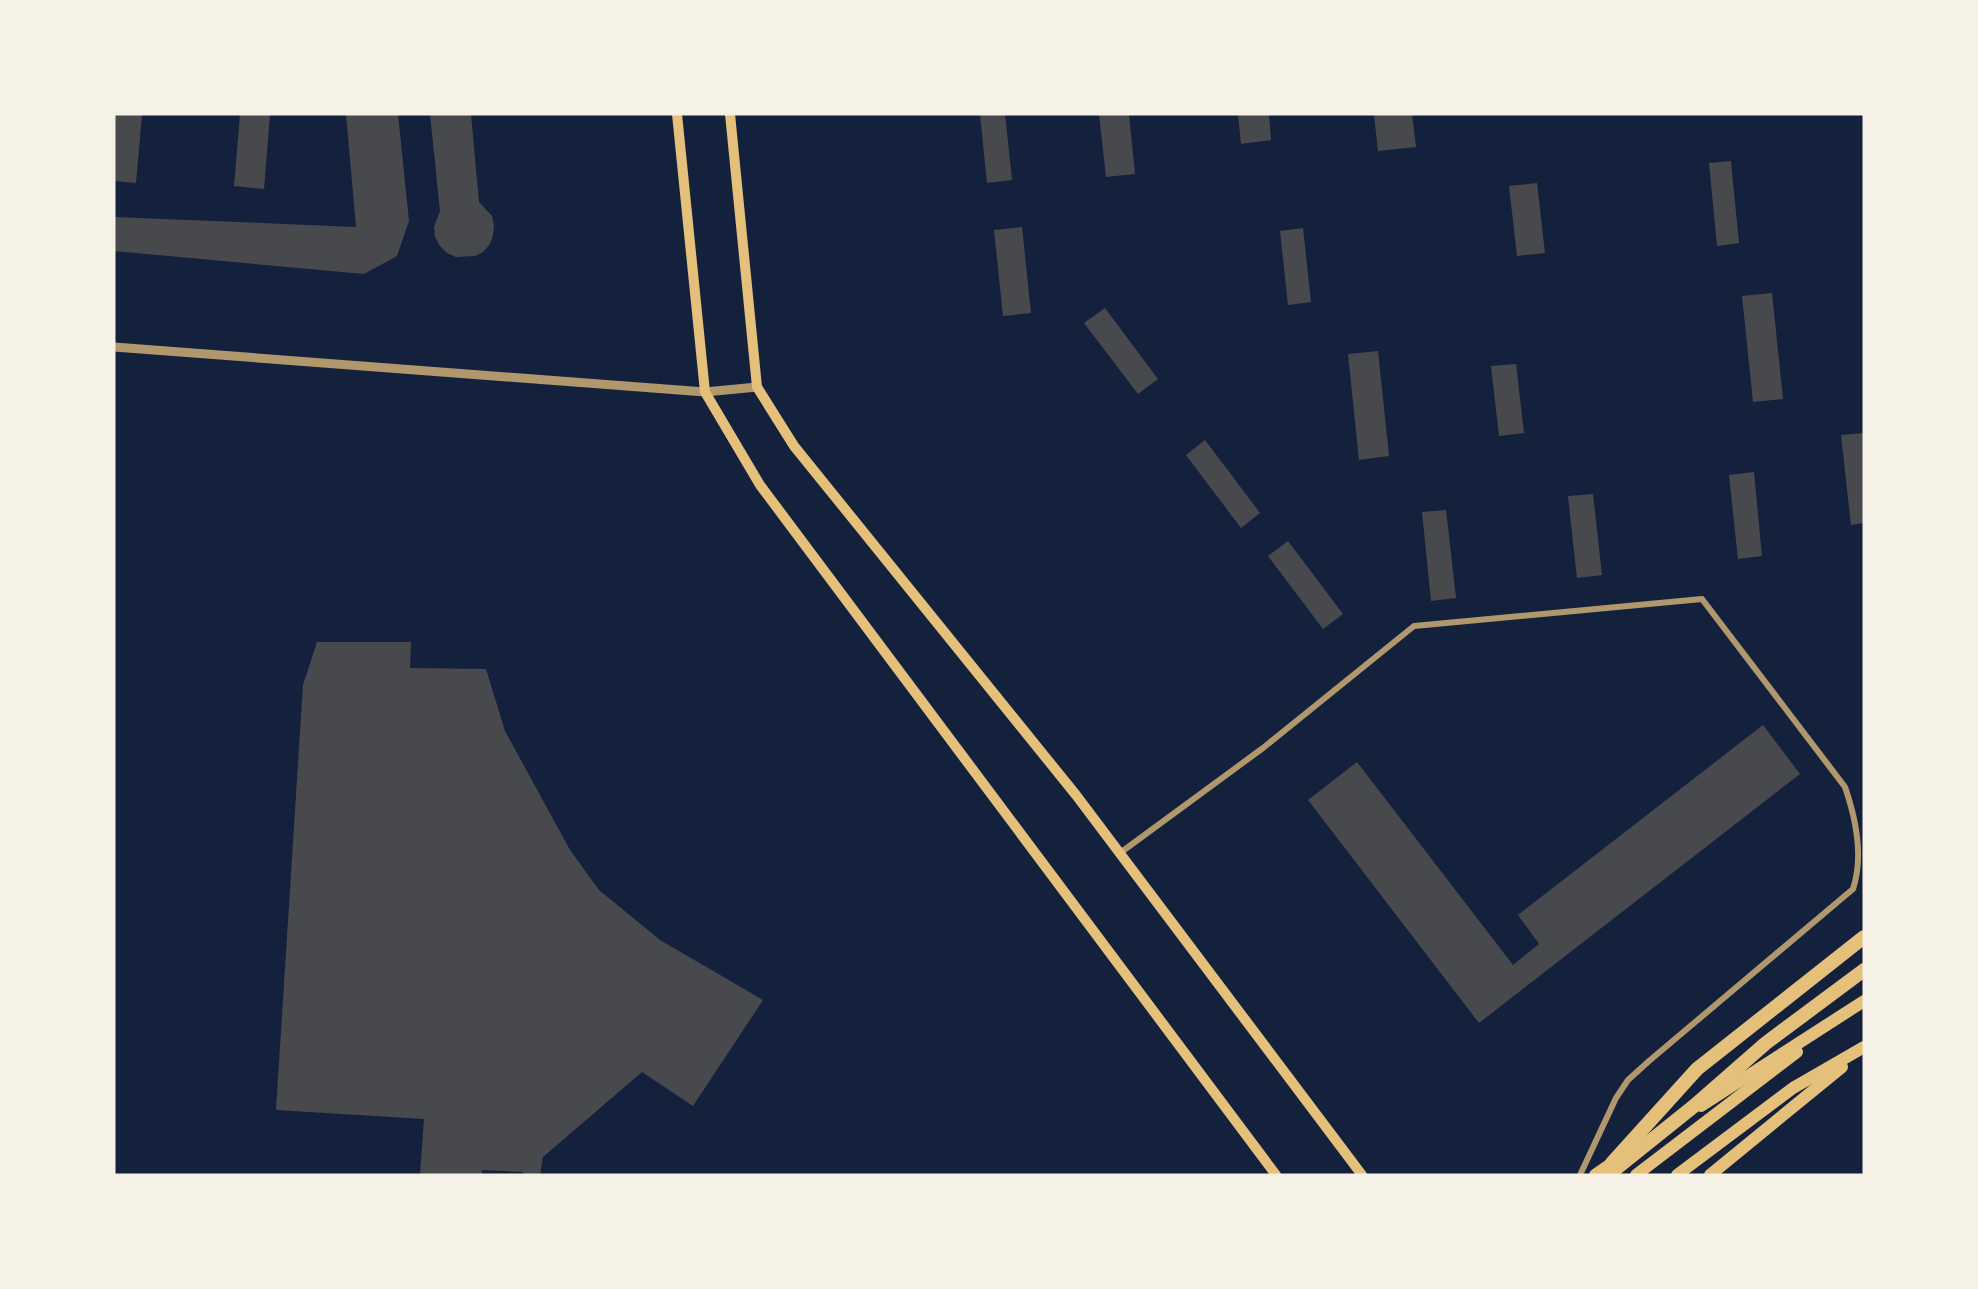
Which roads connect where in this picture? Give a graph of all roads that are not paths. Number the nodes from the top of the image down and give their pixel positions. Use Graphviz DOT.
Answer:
graph roads {
  1 [pos="677,114"];
  2 [pos="730,114"];
  3 [pos="114,347"];
  4 [pos="758,387"];
  5 [pos="705,392"];
  6 [pos="1120,853"];
  7 [pos="1864,937"];
  8 [pos="1864,970"];
  9 [pos="1859,1004"];
  10 [pos="1864,1048"];
  11 [pos="1610,1169"];
  12 [pos="1276,1175"];
  13 [pos="1362,1175"];
  14 [pos="1580,1175"];
  15 [pos="1595,1175"];
  16 [pos="1636,1175"];
  17 [pos="1677,1175"];
  18 [pos="1710,1175"];
  1 -- 5 [label="main road"];
  2 -- 4 [label="main road"];
  3 -- 5 [label="street"];
  4 -- 5 [label="street"];
  4 -- 6 [label="main road"];
  5 -- 12 [label="main road"];
  6 -- 13 [label="main road"];
  6 -- 14 [label="street"];
  7 -- 11 [label="highway"];
  8 -- 11 [label="highway"];
  9 -- 11 [label="main road"];
  9 -- 16 [label="main road"];
  10 -- 17 [label="main road"];
  10 -- 18 [label="main road"];
  11 -- 15 [label="main road"];
}
